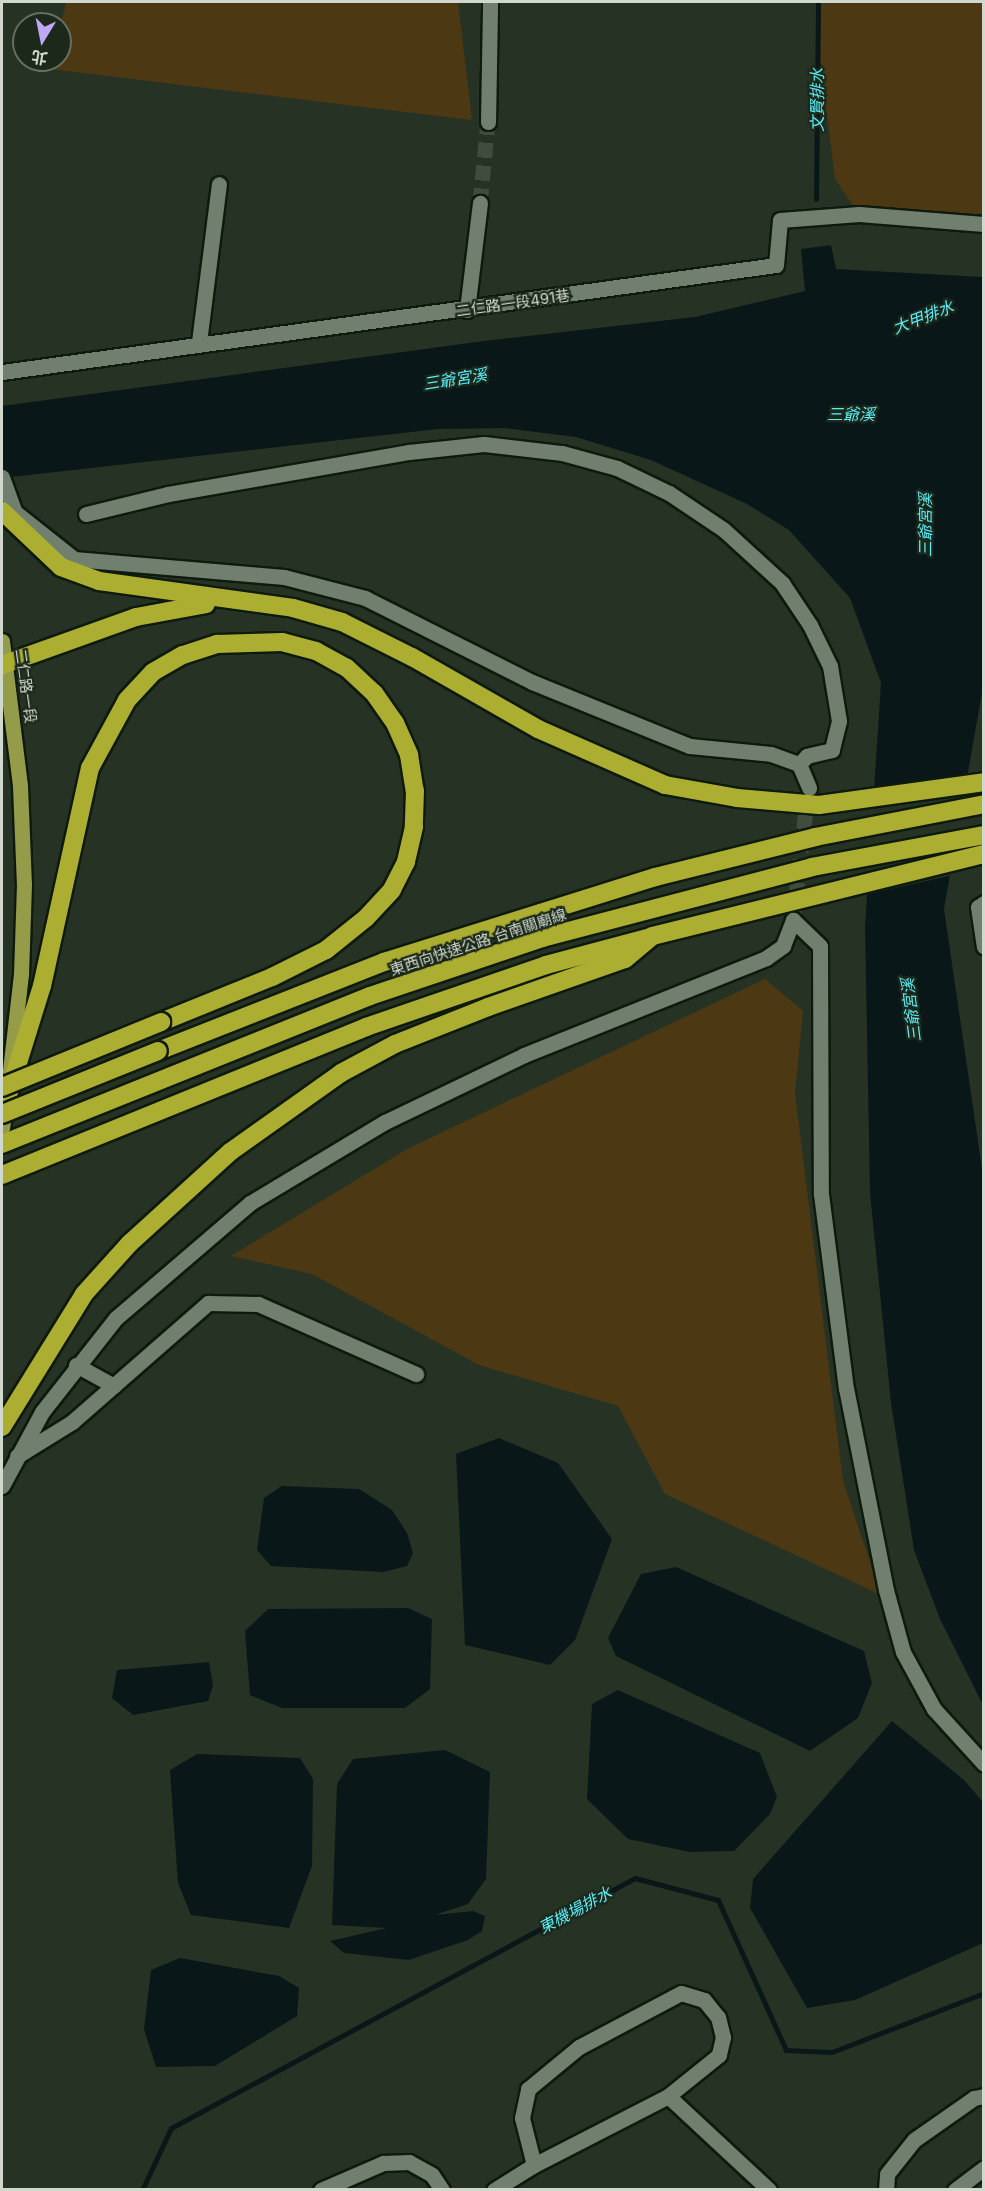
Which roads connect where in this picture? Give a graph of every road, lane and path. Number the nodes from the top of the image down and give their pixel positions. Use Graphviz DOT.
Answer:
graph roads {
  1 [pos="490,2"];
  2 [pos="488,122"];
  3 [pos="219,184"];
  4 [pos="480,203"];
  5 [pos="984,224"];
  6 [pos="467,310"];
  7 [pos="199,342"];
  8 [pos="2,372"];
  9 [pos="2,477"];
  10 [pos="7,513"];
  11 [pos="86,514"];
  12 [pos="237,601"];
  13 [pos="2,641"];
  14 [pos="4,664"];
  15 [pos="799,764"];
  16 [pos="984,782"];
  17 [pos="809,789"];
  18 [pos="984,804"];
  19 [pos="984,835"];
  20 [pos="984,854"];
  21 [pos="984,903"];
  22 [pos="652,936"];
  23 [pos="984,947"];
  24 [pos="5,1091"];
  25 [pos="2,1114"];
  26 [pos="2,1128"];
  27 [pos="2,1144"];
  28 [pos="2,1175"];
  29 [pos="76,1365"];
  30 [pos="416,1374"];
  31 [pos="114,1386"];
  32 [pos="2,1427"];
  33 [pos="15,1457"];
  34 [pos="2,1486"];
  35 [pos="984,1764"];
  36 [pos="668,2096"];
  37 [pos="984,2096"];
  38 [pos="534,2165"];
  39 [pos="984,2168"];
  40 [pos="321,2190"];
  41 [pos="442,2190"];
  42 [pos="495,2190"];
  43 [pos="769,2190"];
  44 [pos="886,2190"];
  45 [pos="955,2190"];
  1 -- 2 [label="street"];
  3 -- 7 [label="street"];
  4 -- 6 [label="street"];
  5 -- 6 [label="street, 二仁路一段491巷"];
  6 -- 7 [label="street, 二仁路一段491巷"];
  7 -- 8 [label="street, 二仁路一段491巷"];
  9 -- 10 [label="street"];
  10 -- 12 [label="highway"];
  10 -- 15 [label="street"];
  11 -- 15 [label="street"];
  12 -- 14 [label="highway"];
  12 -- 16 [label="highway"];
  13 -- 14 [label="main road, 二仁路一段"];
  14 -- 24 [label="main road, 二仁路一段"];
  15 -- 17 [label="street"];
  18 -- 25 [label="highway, 東西向快速公路 台南關廟線, bridge"];
  19 -- 27 [label="highway, 東西向快速公路 台南關廟線"];
  20 -- 22 [label="highway"];
  21 -- 23 [label="street"];
  22 -- 28 [label="highway"];
  22 -- 32 [label="highway"];
  24 -- 24 [label="highway, bridge"];
  24 -- 26 [label="main road, 二仁路一段"];
  29 -- 31 [label="street"];
  29 -- 33 [label="street"];
  29 -- 35 [label="street"];
  30 -- 31 [label="street"];
  31 -- 33 [label="street"];
  33 -- 34 [label="street"];
  36 -- 38 [label="street"];
  36 -- 38 [label="street"];
  36 -- 43 [label="street"];
  37 -- 44 [label="street"];
  38 -- 42 [label="street"];
  39 -- 45 [label="street"];
  40 -- 41 [label="street"];
}
